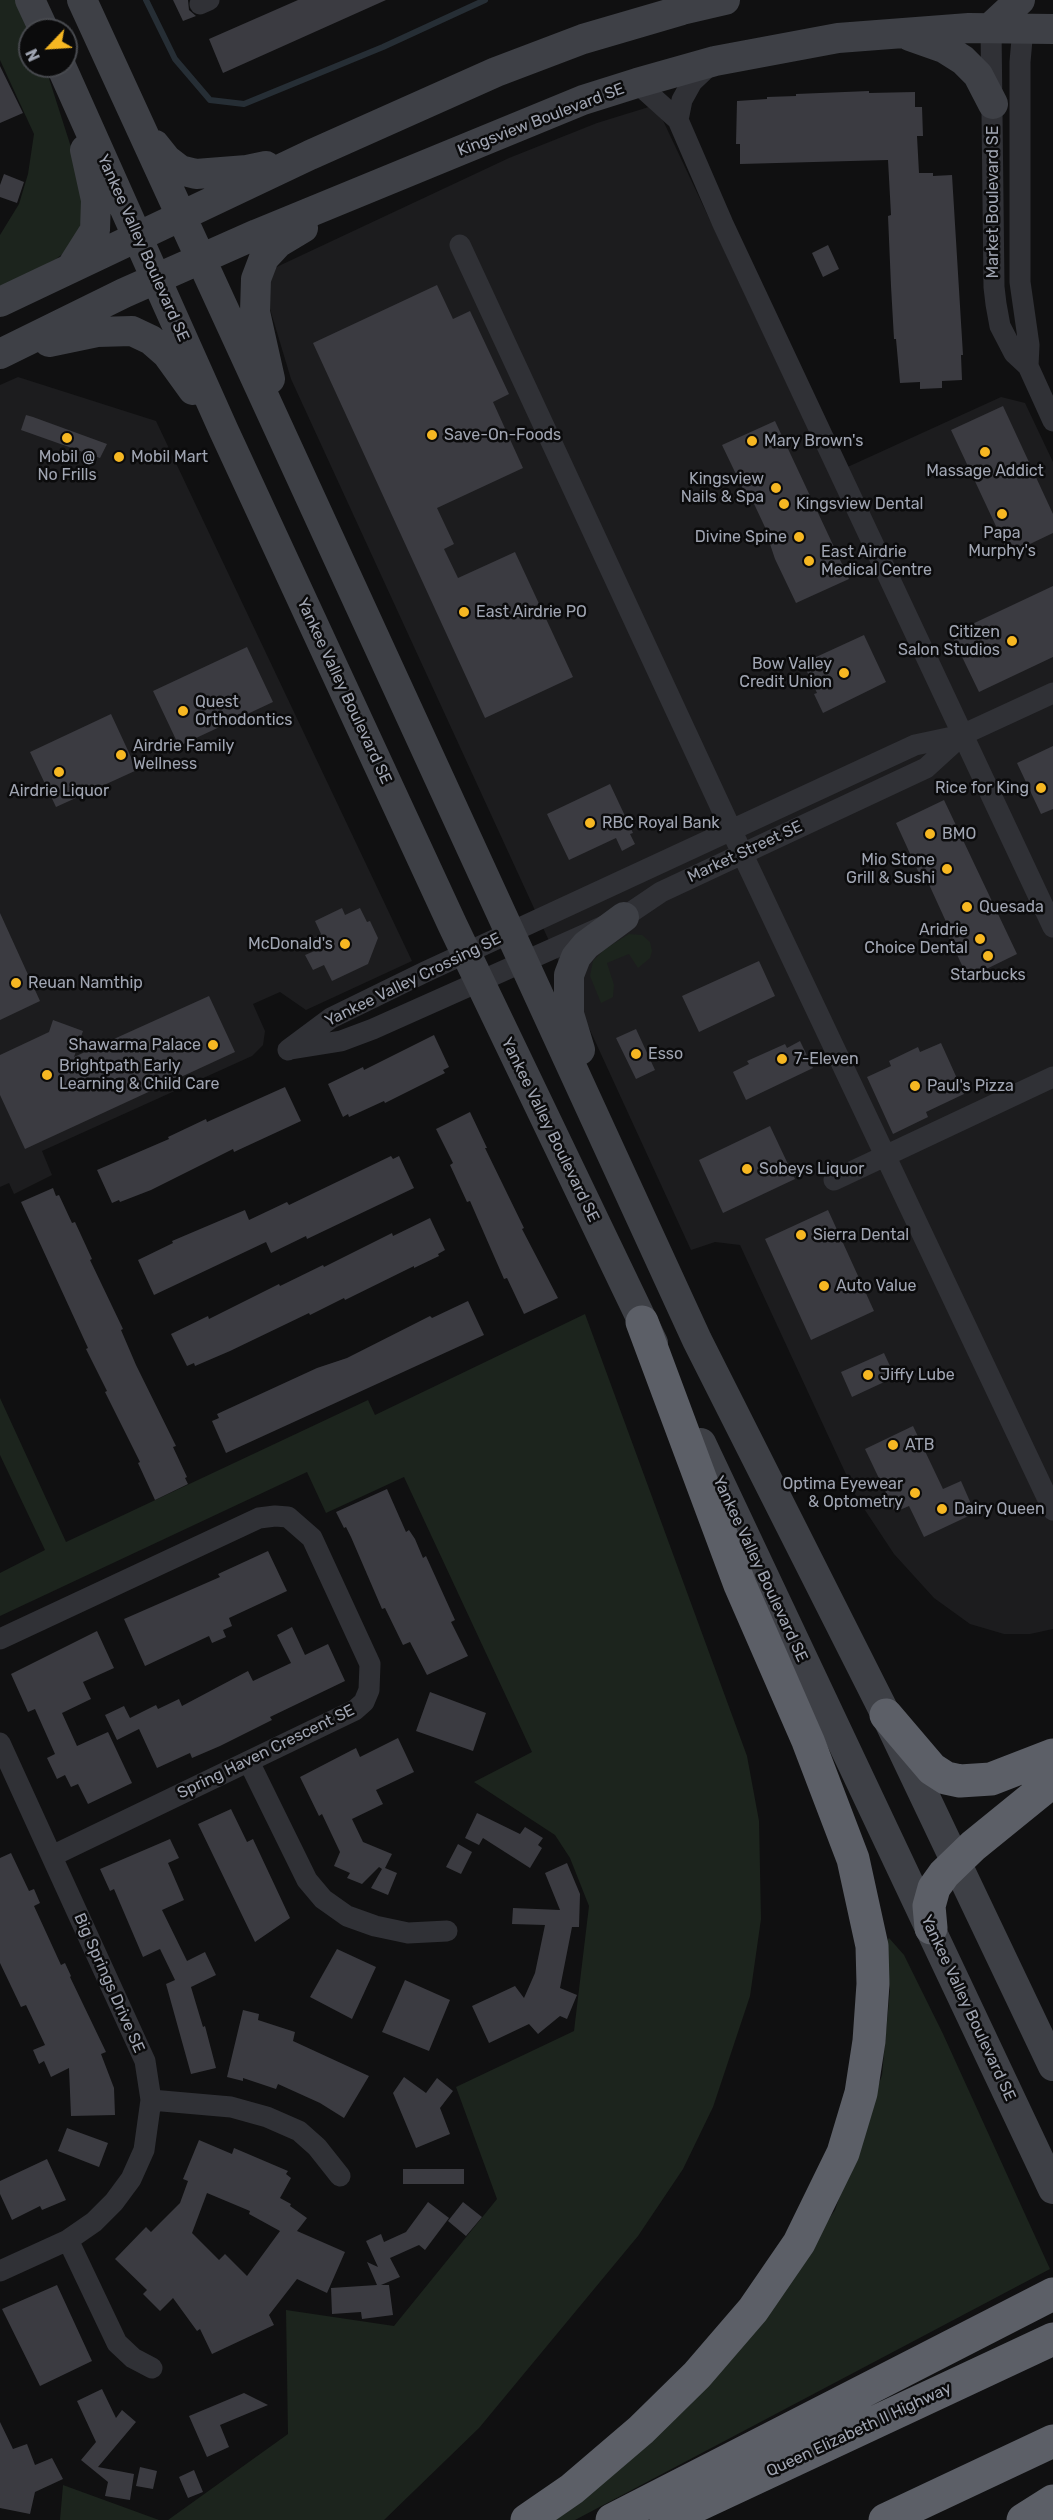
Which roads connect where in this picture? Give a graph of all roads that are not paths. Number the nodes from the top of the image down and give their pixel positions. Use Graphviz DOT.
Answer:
graph roads {
  1 [pos="30,0"];
  2 [pos="82,0"];
  3 [pos="726,0"];
  4 [pos="1021,9"];
  5 [pos="991,14"];
  6 [pos="38,18"];
  7 [pos="1053,29"];
  8 [pos="901,33"];
  9 [pos="715,61"];
  10 [pos="66,78"];
  11 [pos="66,78"];
  12 [pos="638,82"];
  13 [pos="993,104"];
  14 [pos="678,120"];
  15 [pos="141,128"];
  16 [pos="310,155"];
  17 [pos="364,190"];
  18 [pos="182,216"];
  19 [pos="138,236"];
  20 [pos="460,245"];
  21 [pos="201,259"];
  22 [pos="72,268"];
  23 [pos="157,279"];
  24 [pos="0,302"];
  25 [pos="0,355"];
  26 [pos="1028,366"];
  27 [pos="1053,421"];
  28 [pos="224,431"];
  29 [pos="295,464"];
  30 [pos="1053,693"];
  31 [pos="962,735"];
  32 [pos="731,830"];
  33 [pos="742,853"];
  34 [pos="624,917"];
  35 [pos="1053,927"];
  36 [pos="510,933"];
  37 [pos="466,954"];
  38 [pos="524,962"];
  39 [pos="479,982"];
  40 [pos="1053,1077"];
  41 [pos="609,1150"];
  42 [pos="886,1156"];
  43 [pos="834,1180"];
  44 [pos="642,1322"];
  45 [pos="1053,1510"];
  46 [pos="0,1639"];
  47 [pos="886,1715"];
  48 [pos="0,1743"];
  49 [pos="1053,1755"];
  50 [pos="249,1762"];
  51 [pos="1053,1781"];
  52 [pos="52,1856"];
  53 [pos="955,1862"];
  54 [pos="931,1928"];
  55 [pos="447,1931"];
  56 [pos="1053,2066"];
  57 [pos="151,2100"];
  58 [pos="340,2176"];
  59 [pos="1053,2189"];
  60 [pos="68,2240"];
  61 [pos="0,2271"];
  62 [pos="1053,2294"];
  63 [pos="1040,2345"];
  64 [pos="152,2368"];
  65 [pos="1053,2441"];
  66 [pos="1053,2501"];
  67 [pos="527,2520"];
  68 [pos="612,2520"];
  69 [pos="666,2520"];
  70 [pos="885,2520"];
  71 [pos="1023,2520"];
  1 -- 6 [label="main road"];
  2 -- 15 [label="main road"];
  3 -- 16 [label="main road"];
  4 -- 5 [label="main road, Kingsview Boulevard SE"];
  4 -- 7 [label="main road, Kingsview Boulevard SE"];
  4 -- 26 [label="street, Market Boulevard SE"];
  5 -- 8 [label="main road, Kingsview Boulevard SE"];
  5 -- 13 [label="street, Market Boulevard SE"];
  8 -- 9 [label="main road, Kingsview Boulevard SE"];
  8 -- 13 [label="main road"];
  9 -- 12 [label="main road, Kingsview Boulevard SE"];
  9 -- 14 [label="street"];
  10 -- 19 [label="main road, Yankee Valley Boulevard SE"];
  11 -- 22 [label="main road"];
  12 -- 14 [label="street"];
  12 -- 17 [label="main road, Kingsview Boulevard SE"];
  13 -- 26 [label="street, Market Boulevard SE"];
  14 -- 31 [label="street"];
  15 -- 16 [label="main road"];
  15 -- 18 [label="main road"];
  16 -- 18 [label="main road"];
  17 -- 21 [label="main road, Kingsview Boulevard SE"];
  17 -- 29 [label="main road"];
  18 -- 19 [label="main road"];
  18 -- 21 [label="main road"];
  19 -- 22 [label="main road"];
  19 -- 23 [label="main road, Yankee Valley Boulevard SE"];
  20 -- 32 [label="street"];
  21 -- 23 [label="main road, Kingsview Boulevard SE"];
  21 -- 29 [label="main road"];
  22 -- 24 [label="main road"];
  23 -- 25 [label="main road, Kingsview Boulevard SE"];
  23 -- 28 [label="main road, Yankee Valley Boulevard SE"];
  25 -- 28 [label="main road"];
  26 -- 27 [label="street, Market Boulevard SE"];
  28 -- 37 [label="main road, Yankee Valley Boulevard SE"];
  29 -- 36 [label="main road"];
  30 -- 31 [label="street, Market Street SE"];
  31 -- 32 [label="street, Market Street SE"];
  31 -- 33 [label="street, Market Street SE"];
  31 -- 35 [label="street"];
  32 -- 33 [label="street"];
  32 -- 36 [label="street, Market Street SE"];
  33 -- 34 [label="street, Market Street SE"];
  33 -- 42 [label="street"];
  34 -- 38 [label="street, Market Street SE"];
  34 -- 41 [label="main road"];
  36 -- 37 [label="street, Yankee Valley Crossing SE"];
  36 -- 38 [label="main road"];
  37 -- 39 [label="main road, Yankee Valley Boulevard SE"];
  37 -- 39 [label="street, Yankee Valley Crossing SE"];
  38 -- 39 [label="street, Yankee Valley Crossing SE"];
  38 -- 41 [label="main road"];
  39 -- 44 [label="main road, Yankee Valley Boulevard SE"];
  40 -- 42 [label="street"];
  41 -- 47 [label="main road"];
  42 -- 43 [label="street"];
  42 -- 45 [label="street"];
  44 -- 54 [label="main road, Yankee Valley Boulevard SE"];
  44 -- 67 [label="highway"];
  46 -- 50 [label="street, Spring Haven Crescent SE"];
  47 -- 49 [label="highway"];
  47 -- 53 [label="main road"];
  48 -- 52 [label="street, Big Springs Drive SE"];
  50 -- 52 [label="street, Spring Haven Crescent SE"];
  50 -- 55 [label="street"];
  51 -- 53 [label="highway"];
  52 -- 57 [label="street, Big Springs Drive SE"];
  53 -- 54 [label="highway"];
  53 -- 56 [label="main road"];
  54 -- 59 [label="main road, Yankee Valley Boulevard SE"];
  57 -- 58 [label="street"];
  57 -- 60 [label="street, Big Springs Drive SE"];
  60 -- 61 [label="street, Big Springs Drive SE"];
  60 -- 64 [label="street"];
  62 -- 68 [label="highway"];
  63 -- 69 [label="highway, Queen Elizabeth II Highway"];
  65 -- 70 [label="highway"];
  66 -- 71 [label="highway"];
}
